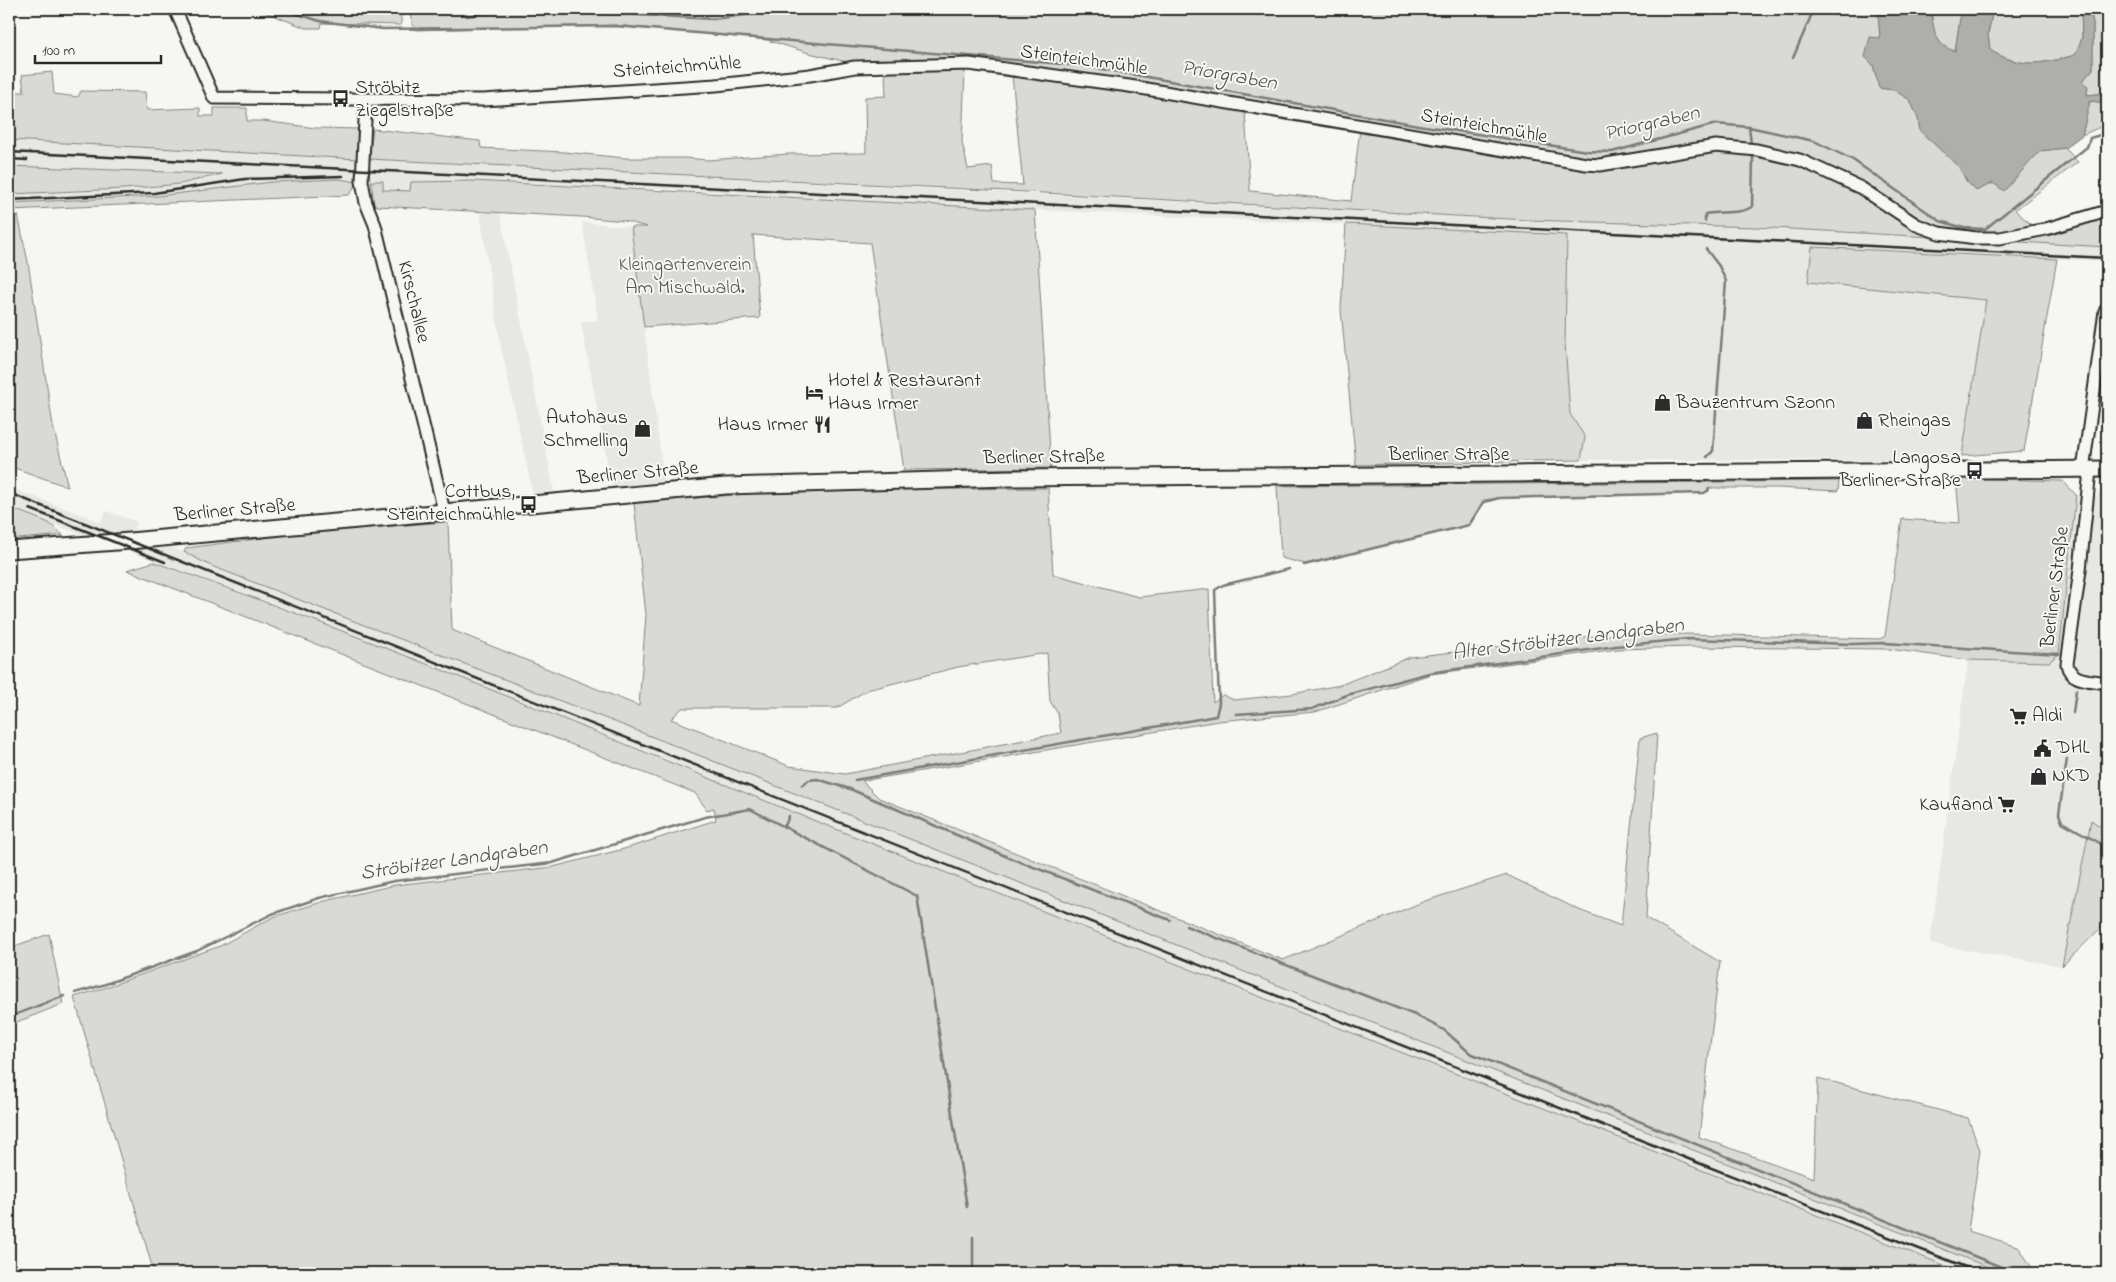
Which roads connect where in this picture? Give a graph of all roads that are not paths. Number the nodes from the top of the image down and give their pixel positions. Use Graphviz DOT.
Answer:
graph roads {
  1 [pos="176,9"];
  2 [pos="366,100"];
  3 [pos="2107,211"];
  4 [pos="2105,311"];
  5 [pos="2107,469"];
  6 [pos="2087,470"];
  7 [pos="444,511"];
  8 [pos="9,550"];
  9 [pos="2105,682"];
  1 -- 2 [label="street, Steinteichmühle"];
  2 -- 3 [label="street, Steinteichmühle"];
  2 -- 7 [label="street, Kirschallee"];
  4 -- 6 [label="street, Berliner Straße"];
  5 -- 6 [label="main road, Berliner Straße"];
  6 -- 7 [label="main road, Berliner Straße"];
  6 -- 9 [label="street, Berliner Straße"];
  7 -- 8 [label="main road, Berliner Straße"];
}
